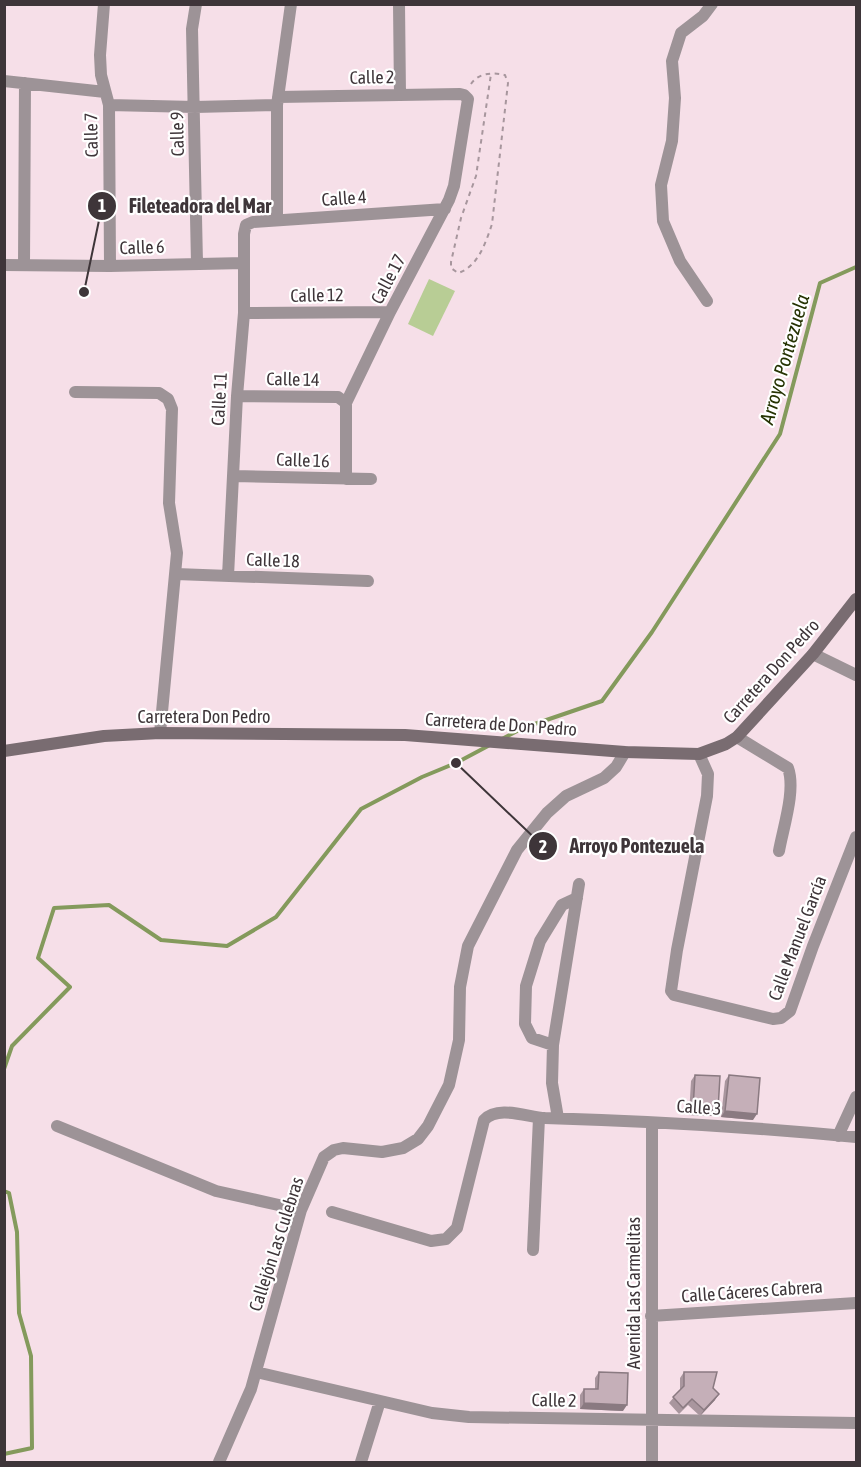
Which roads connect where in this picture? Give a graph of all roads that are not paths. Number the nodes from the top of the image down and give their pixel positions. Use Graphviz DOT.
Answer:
graph roads {
  1 [pos="104,4"];
  2 [pos="196,4"];
  3 [pos="291,4"];
  4 [pos="399,4"];
  5 [pos="712,4"];
  6 [pos="4,81"];
  7 [pos="25,83"];
  8 [pos="105,92"];
  9 [pos="400,95"];
  10 [pos="467,96"];
  11 [pos="277,101"];
  12 [pos="109,105"];
  13 [pos="195,107"];
  14 [pos="445,209"];
  15 [pos="277,220"];
  16 [pos="246,225"];
  17 [pos="197,263"];
  18 [pos="244,263"];
  19 [pos="4,265"];
  20 [pos="24,265"];
  21 [pos="110,266"];
  22 [pos="707,301"];
  23 [pos="390,312"];
  24 [pos="244,314"];
  25 [pos="75,392"];
  26 [pos="237,396"];
  27 [pos="346,403"];
  28 [pos="234,476"];
  29 [pos="346,479"];
  30 [pos="371,479"];
  31 [pos="176,574"];
  32 [pos="228,576"];
  33 [pos="368,581"];
  34 [pos="856,599"];
  35 [pos="813,654"];
  36 [pos="856,675"];
  37 [pos="160,733"];
  38 [pos="405,735"];
  39 [pos="737,737"];
  40 [pos="594,749"];
  41 [pos="4,751"];
  42 [pos="625,752"];
  43 [pos="699,754"];
  44 [pos="855,843"];
  45 [pos="779,851"];
  46 [pos="579,884"];
  47 [pos="577,898"];
  48 [pos="553,1045"];
  49 [pos="856,1097"];
  50 [pos="539,1118"];
  51 [pos="558,1118"];
  52 [pos="652,1123"];
  53 [pos="57,1126"];
  54 [pos="838,1136"];
  55 [pos="856,1137"];
  56 [pos="302,1210"];
  57 [pos="332,1212"];
  58 [pos="533,1250"];
  59 [pos="856,1303"];
  60 [pos="651,1316"];
  61 [pos="256,1372"];
  62 [pos="381,1401"];
  63 [pos="652,1420"];
  64 [pos="856,1423"];
  65 [pos="219,1462"];
  66 [pos="361,1462"];
  67 [pos="652,1462"];
  1 -- 8 [label="street, Calle 7"];
  2 -- 13 [label="street, Calle 9"];
  3 -- 11 [label="street"];
  4 -- 9 [label="street"];
  5 -- 22 [label="street"];
  6 -- 7 [label="street"];
  7 -- 8 [label="street"];
  7 -- 20 [label="street"];
  8 -- 12 [label="street, Calle 7"];
  9 -- 10 [label="street, Calle 2"];
  9 -- 11 [label="street, Calle 2"];
  10 -- 14 [label="street, Calle 17"];
  11 -- 13 [label="street, Calle 2"];
  11 -- 15 [label="street"];
  12 -- 13 [label="street, Calle 2"];
  12 -- 21 [label="street, Calle 7"];
  13 -- 17 [label="street, Calle 9"];
  14 -- 15 [label="street, Calle 4"];
  14 -- 23 [label="street, Calle 17"];
  15 -- 16 [label="street, Calle 4"];
  16 -- 18 [label="street, Calle 11"];
  17 -- 18 [label="street, Calle 6"];
  17 -- 21 [label="street, Calle 6"];
  18 -- 24 [label="street, Calle 11"];
  19 -- 20 [label="street, Calle 6"];
  20 -- 21 [label="street, Calle 6"];
  23 -- 24 [label="street, Calle 12"];
  23 -- 27 [label="street, Calle 17"];
  24 -- 26 [label="street, Calle 11"];
  25 -- 31 [label="street"];
  26 -- 27 [label="street, Calle 14"];
  26 -- 28 [label="street, Calle 11"];
  27 -- 29 [label="street, Calle 17"];
  28 -- 29 [label="street, Calle 16"];
  28 -- 32 [label="street, Calle 11"];
  29 -- 30 [label="street, Calle 16"];
  31 -- 32 [label="street, Calle 18"];
  31 -- 37 [label="street"];
  32 -- 33 [label="street, Calle 18"];
  34 -- 35 [label="street, Carretera Don Pedro"];
  35 -- 36 [label="street"];
  35 -- 39 [label="street, Carretera Don Pedro"];
  37 -- 38 [label="street, Carretera Don Pedro"];
  37 -- 41 [label="street, Carretera Don Pedro"];
  38 -- 40 [label="street, Carretera de Don Pedro"];
  39 -- 43 [label="street, Carretera Don Pedro"];
  39 -- 45 [label="street"];
  40 -- 42 [label="street, Carretera Don Pedro"];
  42 -- 43 [label="street, Carretera Don Pedro"];
  42 -- 56 [label="street, Callejón Las Culebras"];
  43 -- 44 [label="street, Calle Manuel García"];
  46 -- 47 [label="street"];
  47 -- 48 [label="street"];
  47 -- 48 [label="street"];
  48 -- 51 [label="street"];
  49 -- 54 [label="street"];
  50 -- 51 [label="street, Calle 3"];
  50 -- 57 [label="street, Calle 3"];
  50 -- 58 [label="street"];
  51 -- 52 [label="street, Calle 3"];
  52 -- 54 [label="street, Calle 3"];
  52 -- 60 [label="street, Avenida Las Carmelitas"];
  53 -- 56 [label="street"];
  54 -- 55 [label="street, Calle 3"];
  56 -- 61 [label="street, Callejón Las Culebras"];
  59 -- 60 [label="street, Calle Cáceres Cabrera"];
  60 -- 63 [label="street, Avenida Las Carmelitas"];
  61 -- 62 [label="street, Calle 2"];
  61 -- 65 [label="street, Callejón Las Culebras"];
  62 -- 63 [label="street, Calle 2"];
  62 -- 66 [label="street"];
  63 -- 64 [label="street, Calle 2"];
  63 -- 67 [label="street, Avenida Las Carmelitas"];
}
